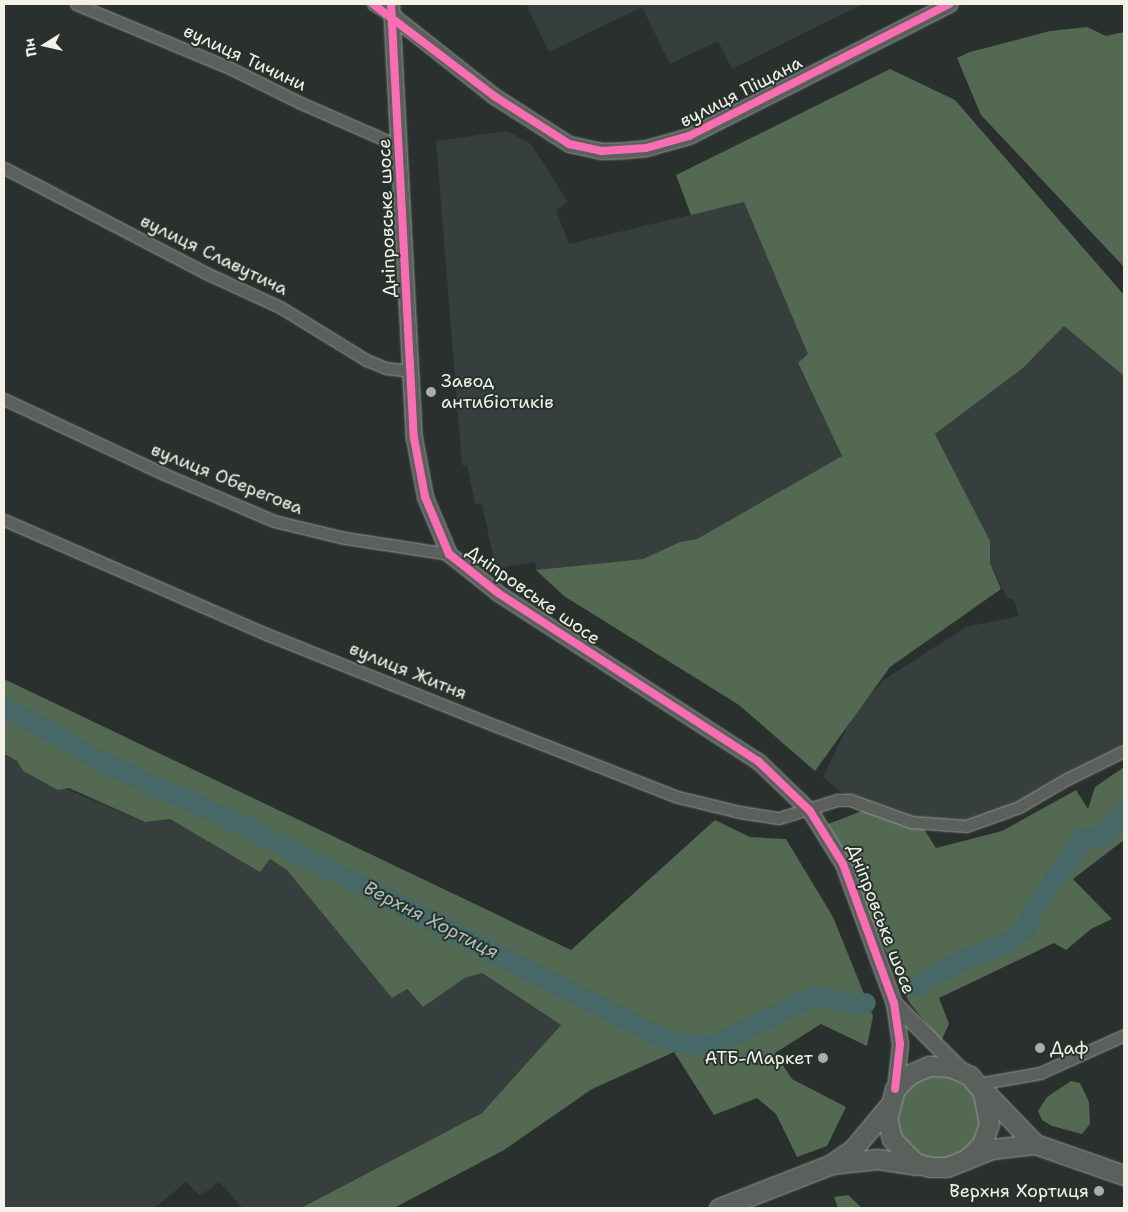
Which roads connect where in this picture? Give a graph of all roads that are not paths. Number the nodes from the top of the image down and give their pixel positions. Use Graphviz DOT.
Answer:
graph roads {
  1 [pos="76,4"];
  2 [pos="373,4"];
  3 [pos="949,4"];
  4 [pos="392,10"];
  5 [pos="399,146"];
  6 [pos="4,168"];
  7 [pos="409,371"];
  8 [pos="4,399"];
  9 [pos="4,520"];
  10 [pos="449,554"];
  11 [pos="1124,751"];
  12 [pos="810,811"];
  13 [pos="894,1003"];
  14 [pos="1124,1035"];
  15 [pos="961,1070"];
  16 [pos="977,1084"];
  17 [pos="895,1089"];
  18 [pos="888,1107"];
  19 [pos="1035,1144"];
  20 [pos="967,1159"];
  21 [pos="832,1164"];
  22 [pos="926,1167"];
  23 [pos="1124,1175"];
  24 [pos="719,1208"];
  1 -- 5 [label="street, вулиця Тичини"];
  2 -- 4 [label="street"];
  3 -- 4 [label="street, вулиця Піщана"];
  4 -- 5 [label="street, Дніпровське шосе"];
  5 -- 7 [label="street, Дніпровське шосе"];
  6 -- 7 [label="street, вулиця Славутича"];
  7 -- 10 [label="street, Дніпровське шосе"];
  8 -- 10 [label="street, вулиця Оберегова"];
  9 -- 12 [label="street, вулиця Житня"];
  10 -- 12 [label="street, Дніпровське шосе"];
  11 -- 12 [label="street, вулиця Житня"];
  12 -- 13 [label="street, Дніпровське шосе"];
  13 -- 15 [label="street"];
  13 -- 17 [label="street, Дніпровське шосе"];
  14 -- 16 [label="street"];
  15 -- 16 [label="main road"];
  15 -- 17 [label="main road"];
  16 -- 19 [label="main road"];
  16 -- 20 [label="main road"];
  17 -- 18 [label="main road"];
  18 -- 21 [label="main road"];
  18 -- 22 [label="main road"];
  19 -- 20 [label="main road"];
  19 -- 23 [label="main road"];
  20 -- 22 [label="main road"];
  21 -- 22 [label="main road"];
  21 -- 24 [label="main road"];
}
